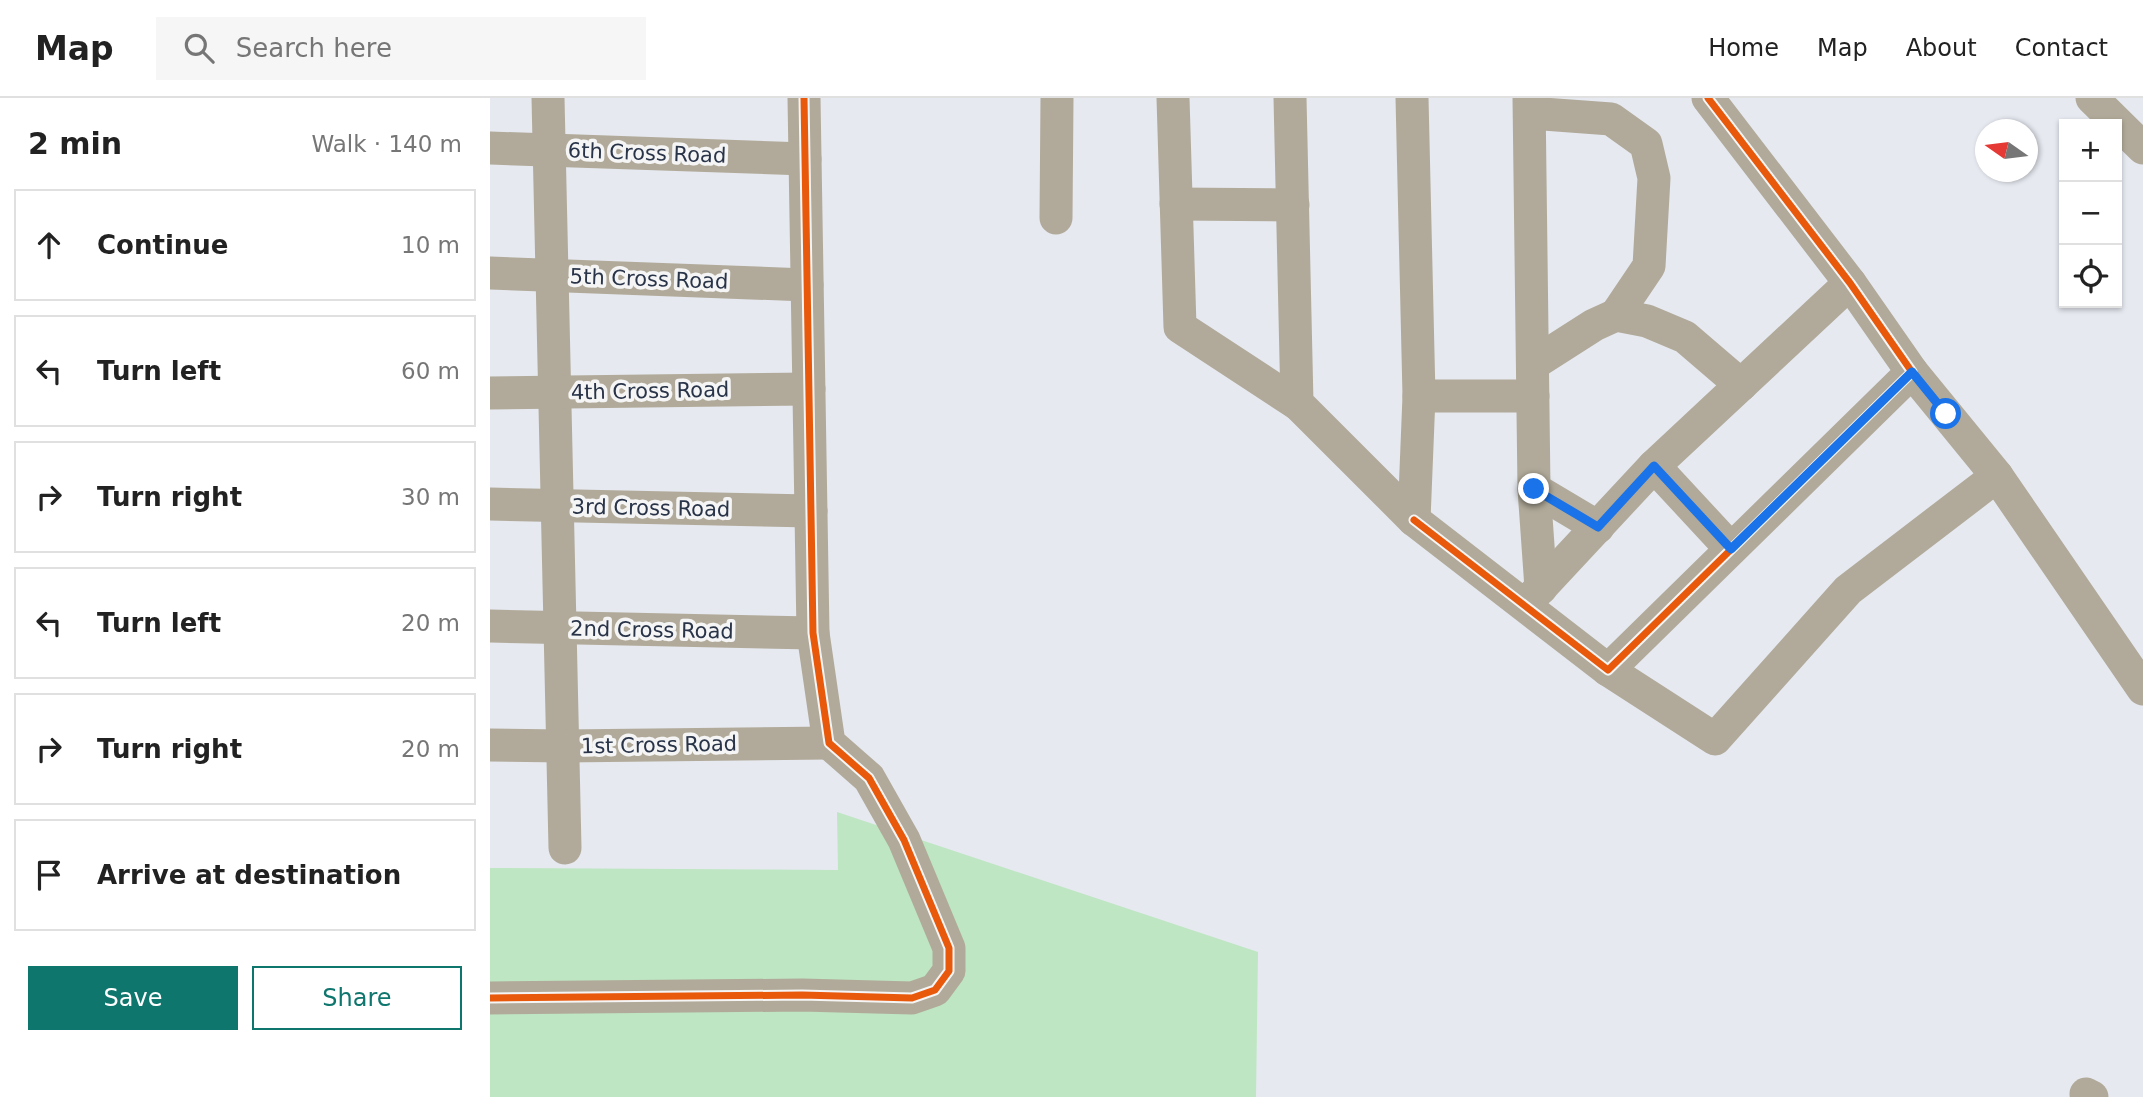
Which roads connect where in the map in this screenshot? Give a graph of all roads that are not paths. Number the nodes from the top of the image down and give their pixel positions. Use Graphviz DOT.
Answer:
graph roads {
  1 [pos="548,98"];
  2 [pos="804,98"];
  3 [pos="1057,98"];
  4 [pos="1173,98"];
  5 [pos="1290,98"];
  6 [pos="1412,98"];
  7 [pos="1708,98"];
  8 [pos="2092,98"];
  9 [pos="1530,105"];
  10 [pos="490,148"];
  11 [pos="2143,148"];
  12 [pos="549,150"];
  13 [pos="805,159"];
  14 [pos="1176,204"];
  15 [pos="1293,205"];
  16 [pos="1056,218"];
  17 [pos="490,273"];
  18 [pos="552,275"];
  19 [pos="1850,283"];
  20 [pos="807,285"];
  21 [pos="1616,315"];
  22 [pos="1533,364"];
  23 [pos="1912,372"];
  24 [pos="1741,385"];
  25 [pos="809,389"];
  26 [pos="490,393"];
  27 [pos="555,393"];
  28 [pos="1419,396"];
  29 [pos="1533,396"];
  30 [pos="1298,405"];
  31 [pos="1654,466"];
  32 [pos="1997,476"];
  33 [pos="1534,489"];
  34 [pos="490,504"];
  35 [pos="558,506"];
  36 [pos="811,512"];
  37 [pos="1414,520"];
  38 [pos="1598,527"];
  39 [pos="1731,549"];
  40 [pos="1533,597"];
  41 [pos="490,626"];
  42 [pos="560,628"];
  43 [pos="813,633"];
  44 [pos="1608,670"];
  45 [pos="2143,689"];
  46 [pos="829,743"];
  47 [pos="490,745"];
  48 [pos="563,746"];
  49 [pos="565,848"];
  50 [pos="490,998"];
  1 -- 12 [label="street"];
  2 -- 13 [label="street"];
  3 -- 16 [label="street"];
  4 -- 14 [label="street"];
  5 -- 15 [label="street"];
  6 -- 28 [label="street"];
  7 -- 19 [label="street"];
  8 -- 11 [label="street"];
  9 -- 21 [label="street"];
  9 -- 22 [label="street"];
  10 -- 12 [label="street, 6th Cross Road"];
  12 -- 13 [label="street, 6th Cross Road"];
  12 -- 18 [label="street"];
  13 -- 20 [label="street"];
  14 -- 15 [label="street"];
  14 -- 30 [label="street"];
  15 -- 30 [label="street"];
  17 -- 18 [label="street, 5th Cross Road"];
  18 -- 20 [label="street, 5th Cross Road"];
  18 -- 27 [label="street"];
  19 -- 23 [label="street"];
  19 -- 24 [label="street"];
  20 -- 25 [label="street"];
  21 -- 22 [label="street"];
  21 -- 24 [label="street"];
  22 -- 29 [label="street"];
  23 -- 32 [label="street"];
  23 -- 39 [label="street"];
  24 -- 31 [label="street"];
  25 -- 27 [label="street, 4th Cross Road"];
  25 -- 36 [label="street"];
  26 -- 27 [label="street, 4th Cross Road"];
  27 -- 35 [label="street"];
  28 -- 29 [label="street"];
  28 -- 37 [label="street"];
  29 -- 33 [label="street"];
  30 -- 37 [label="street"];
  31 -- 38 [label="street"];
  31 -- 39 [label="street"];
  32 -- 44 [label="street"];
  32 -- 45 [label="street"];
  33 -- 38 [label="street"];
  33 -- 40 [label="street"];
  34 -- 35 [label="street, 3rd Cross Road"];
  35 -- 36 [label="street, 3rd Cross Road"];
  35 -- 42 [label="street"];
  36 -- 43 [label="street"];
  37 -- 40 [label="street"];
  38 -- 40 [label="street"];
  39 -- 44 [label="street"];
  40 -- 44 [label="street"];
  41 -- 42 [label="street, 2nd Cross Road"];
  42 -- 43 [label="street, 2nd Cross Road"];
  42 -- 48 [label="street"];
  43 -- 46 [label="street"];
  46 -- 48 [label="street, 1st Cross Road"];
  46 -- 50 [label="street"];
  47 -- 48 [label="street, 1st Cross Road"];
  48 -- 49 [label="street"];
}
